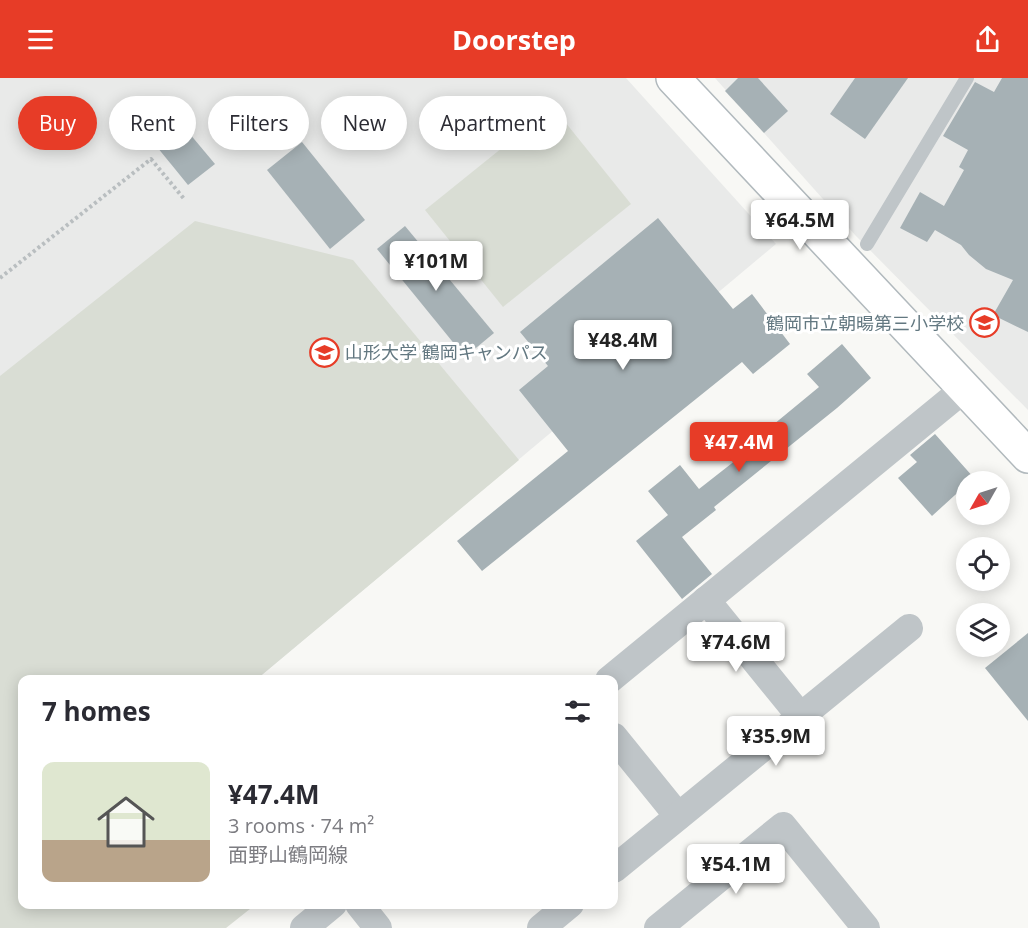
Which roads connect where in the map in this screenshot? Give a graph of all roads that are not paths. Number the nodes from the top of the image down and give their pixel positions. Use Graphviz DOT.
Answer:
graph roads {
  1 [pos="673,78"];
  2 [pos="967,78"];
  3 [pos="867,244"];
  4 [pos="964,390"];
  5 [pos="1028,456"];
  6 [pos="706,600"];
  7 [pos="909,628"];
  8 [pos="615,675"];
  9 [pos="801,717"];
  10 [pos="618,742"];
  11 [pos="678,816"];
  12 [pos="618,866"];
  13 [pos="327,909"];
  14 [pos="362,909"];
  15 [pos="564,909"];
  16 [pos="304,928"];
  17 [pos="378,928"];
  18 [pos="541,928"];
  19 [pos="660,928"];
  20 [pos="866,928"];
  1 -- 4 [label="main road"];
  2 -- 3 [label="lane"];
  4 -- 5 [label="main road"];
  4 -- 6 [label="street"];
  6 -- 8 [label="street"];
  6 -- 9 [label="street"];
  7 -- 9 [label="street"];
  9 -- 11 [label="street"];
  10 -- 11 [label="street"];
  11 -- 12 [label="street"];
  13 -- 16 [label="street"];
  14 -- 17 [label="street"];
  15 -- 18 [label="street"];
  19 -- 20 [label="street"];
}
